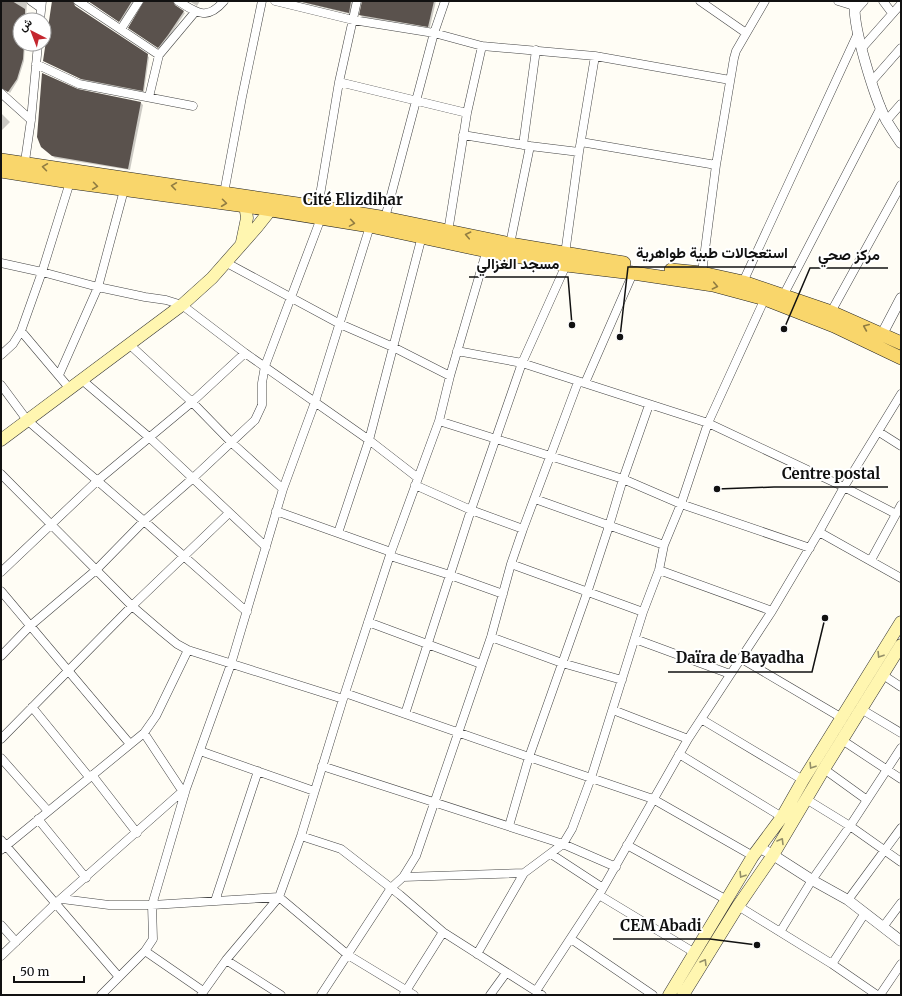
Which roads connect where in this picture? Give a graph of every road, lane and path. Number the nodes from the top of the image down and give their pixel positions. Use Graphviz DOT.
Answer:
graph roads {
  1 [pos="31,1"];
  2 [pos="78,1"];
  3 [pos="140,1"];
  4 [pos="178,1"];
  5 [pos="224,1"];
  6 [pos="262,1"];
  7 [pos="275,1"];
  8 [pos="357,1"];
  9 [pos="445,1"];
  10 [pos="700,1"];
  11 [pos="765,1"];
  12 [pos="838,1"];
  13 [pos="864,1"];
  14 [pos="884,1"];
  15 [pos="42,4"];
  16 [pos="901,4"];
  17 [pos="855,6"];
  18 [pos="195,12"];
  19 [pos="892,13"];
  20 [pos="353,20"];
  21 [pos="122,29"];
  22 [pos="434,33"];
  23 [pos="746,33"];
  24 [pos="858,33"];
  25 [pos="482,46"];
  26 [pos="862,48"];
  27 [pos="901,48"];
  28 [pos="536,50"];
  29 [pos="37,52"];
  30 [pos="159,55"];
  31 [pos="595,56"];
  32 [pos="36,64"];
  33 [pos="730,80"];
  34 [pos="872,81"];
  35 [pos="339,82"];
  36 [pos="1,93"];
  37 [pos="149,97"];
  38 [pos="416,100"];
  39 [pos="901,104"];
  40 [pos="193,106"];
  41 [pos="881,107"];
  42 [pos="467,113"];
  43 [pos="31,120"];
  44 [pos="887,120"];
  45 [pos="463,135"];
  46 [pos="581,142"];
  47 [pos="901,143"];
  48 [pos="527,146"];
  49 [pos="579,152"];
  50 [pos="1,160"];
  51 [pos="716,165"];
  52 [pos="24,169"];
  53 [pos="1,171"];
  54 [pos="70,182"];
  55 [pos="901,185"];
  56 [pos="124,190"];
  57 [pos="224,193"];
  58 [pos="245,201"];
  59 [pos="274,206"];
  60 [pos="320,213"];
  61 [pos="385,218"];
  62 [pos="370,226"];
  63 [pos="448,232"];
  64 [pos="422,236"];
  65 [pos="242,243"];
  66 [pos="510,244"];
  67 [pos="488,245"];
  68 [pos="566,259"];
  69 [pos="225,262"];
  70 [pos="1,263"];
  71 [pos="42,272"];
  72 [pos="633,272"];
  73 [pos="702,273"];
  74 [pos="743,282"];
  75 [pos="98,287"];
  76 [pos="767,295"];
  77 [pos="783,296"];
  78 [pos="290,297"];
  79 [pos="901,298"];
  80 [pos="182,305"];
  81 [pos="831,312"];
  82 [pos="340,324"];
  83 [pos="21,331"];
  84 [pos="879,339"];
  85 [pos="901,343"];
  86 [pos="130,344"];
  87 [pos="393,347"];
  88 [pos="457,351"];
  89 [pos="245,353"];
  90 [pos="1,355"];
  91 [pos="901,358"];
  92 [pos="522,363"];
  93 [pos="265,366"];
  94 [pos="59,375"];
  95 [pos="450,376"];
  96 [pos="82,380"];
  97 [pos="581,382"];
  98 [pos="1,385"];
  99 [pos="70,389"];
  100 [pos="901,394"];
  101 [pos="192,402"];
  102 [pos="315,402"];
  103 [pos="649,405"];
  104 [pos="28,420"];
  105 [pos="439,421"];
  106 [pos="708,423"];
  107 [pos="879,432"];
  108 [pos="150,438"];
  109 [pos="496,438"];
  110 [pos="1,440"];
  111 [pos="369,440"];
  112 [pos="232,443"];
  113 [pos="901,446"];
  114 [pos="550,455"];
  115 [pos="1,474"];
  116 [pos="192,479"];
  117 [pos="622,479"];
  118 [pos="97,481"];
  119 [pos="416,481"];
  120 [pos="844,487"];
  121 [pos="283,489"];
  122 [pos="535,499"];
  123 [pos="681,504"];
  124 [pos="901,505"];
  125 [pos="471,510"];
  126 [pos="276,511"];
  127 [pos="229,513"];
  128 [pos="896,514"];
  129 [pos="144,521"];
  130 [pos="51,524"];
  131 [pos="609,526"];
  132 [pos="523,529"];
  133 [pos="820,532"];
  134 [pos="338,533"];
  135 [pos="664,545"];
  136 [pos="266,547"];
  137 [pos="810,548"];
  138 [pos="390,554"];
  139 [pos="184,557"];
  140 [pos="871,560"];
  141 [pos="511,564"];
  142 [pos="96,570"];
  143 [pos="659,570"];
  144 [pos="1,572"];
  145 [pos="450,575"];
  146 [pos="901,578"];
  147 [pos="1,591"];
  148 [pos="587,593"];
  149 [pos="503,594"];
  150 [pos="132,606"];
  151 [pos="772,611"];
  152 [pos="247,612"];
  153 [pos="643,612"];
  154 [pos="368,622"];
  155 [pos="901,622"];
  156 [pos="30,626"];
  157 [pos="491,637"];
  158 [pos="635,640"];
  159 [pos="427,644"];
  160 [pos="901,646"];
  161 [pos="188,650"];
  162 [pos="1,656"];
  163 [pos="742,659"];
  164 [pos="562,663"];
  165 [pos="231,664"];
  166 [pos="481,664"];
  167 [pos="68,671"];
  168 [pos="730,674"];
  169 [pos="883,675"];
  170 [pos="622,680"];
  171 [pos="901,687"];
  172 [pos="344,696"];
  173 [pos="32,707"];
  174 [pos="861,709"];
  175 [pos="613,710"];
  176 [pos="405,714"];
  177 [pos="842,718"];
  178 [pos="701,719"];
  179 [pos="458,732"];
  180 [pos="144,733"];
  181 [pos="901,733"];
  182 [pos="2,736"];
  183 [pos="688,739"];
  184 [pos="842,740"];
  185 [pos="130,744"];
  186 [pos="901,748"];
  187 [pos="200,751"];
  188 [pos="679,754"];
  189 [pos="529,757"];
  190 [pos="1,758"];
  191 [pos="322,766"];
  192 [pos="824,769"];
  193 [pos="887,769"];
  194 [pos="258,771"];
  195 [pos="91,776"];
  196 [pos="591,778"];
  197 [pos="901,779"];
  198 [pos="803,780"];
  199 [pos="184,790"];
  200 [pos="314,791"];
  201 [pos="653,798"];
  202 [pos="806,799"];
  203 [pos="867,800"];
  204 [pos="433,802"];
  205 [pos="48,811"];
  206 [pos="782,817"];
  207 [pos="38,819"];
  208 [pos="509,826"];
  209 [pos="850,826"];
  210 [pos="901,828"];
  211 [pos="137,833"];
  212 [pos="301,836"];
  213 [pos="563,844"];
  214 [pos="3,845"];
  215 [pos="627,846"];
  216 [pos="884,850"];
  217 [pos="757,852"];
  218 [pos="552,854"];
  219 [pos="773,854"];
  220 [pos="901,862"];
  221 [pos="616,867"];
  222 [pos="524,873"];
  223 [pos="404,877"];
  224 [pos="86,878"];
  225 [pos="812,880"];
  226 [pos="391,888"];
  227 [pos="601,891"];
  228 [pos="279,897"];
  229 [pos="726,900"];
  230 [pos="848,900"];
  231 [pos="59,901"];
  232 [pos="215,901"];
  233 [pos="901,903"];
  234 [pos="152,905"];
  235 [pos="738,906"];
  236 [pos="865,913"];
  237 [pos="1,925"];
  238 [pos="883,927"];
  239 [pos="443,932"];
  240 [pos="780,932"];
  241 [pos="571,939"];
  242 [pos="901,941"];
  243 [pos="16,942"];
  244 [pos="145,951"];
  245 [pos="477,954"];
  246 [pos="695,954"];
  247 [pos="348,955"];
  248 [pos="1,956"];
  249 [pos="226,960"];
  250 [pos="832,964"];
  251 [pos="901,964"];
  252 [pos="506,973"];
  253 [pos="119,976"];
  254 [pos="202,993"];
  255 [pos="539,993"];
  256 [pos="408,994"];
  257 [pos="101,995"];
  258 [pos="281,995"];
  259 [pos="321,995"];
  260 [pos="490,995"];
  261 [pos="653,995"];
  262 [pos="670,995"];
  263 [pos="683,995"];
  264 [pos="879,995"];
  1 -- 15 [label="street"];
  2 -- 21 [label="street"];
  3 -- 21 [label="street"];
  4 -- 18 [label="street"];
  5 -- 18 [label="street"];
  6 -- 57 [label="street"];
  7 -- 20 [label="street"];
  8 -- 20 [label="street"];
  9 -- 22 [label="street"];
  10 -- 23 [label="street"];
  11 -- 23 [label="street"];
  12 -- 17 [label="street"];
  13 -- 17 [label="street"];
  14 -- 19 [label="street"];
  16 -- 19 [label="street"];
  17 -- 24 [label="street"];
  18 -- 30 [label="street"];
  19 -- 26 [label="street"];
  20 -- 22 [label="street"];
  20 -- 35 [label="street"];
  21 -- 30 [label="street"];
  22 -- 25 [label="street"];
  22 -- 38 [label="street"];
  23 -- 33 [label="street"];
  24 -- 26 [label="street"];
  24 -- 74 [label="street"];
  25 -- 28 [label="street"];
  25 -- 42 [label="street"];
  26 -- 34 [label="street"];
  27 -- 34 [label="street"];
  28 -- 31 [label="street"];
  28 -- 48 [label="street"];
  29 -- 32 [label="street"];
  30 -- 37 [label="street"];
  31 -- 33 [label="street"];
  31 -- 46 [label="street"];
  32 -- 37 [label="street"];
  32 -- 43 [label="street"];
  33 -- 51 [label="street"];
  34 -- 41 [label="street"];
  35 -- 38 [label="street"];
  35 -- 60 [label="street"];
  36 -- 43 [label="street"];
  37 -- 40 [label="street"];
  38 -- 42 [label="street"];
  38 -- 61 [label="street"];
  39 -- 44 [label="street"];
  41 -- 44 [label="street"];
  41 -- 77 [label="street"];
  42 -- 45 [label="street"];
  43 -- 52 [label="street"];
  44 -- 47 [label="street"];
  45 -- 48 [label="street"];
  45 -- 63 [label="street"];
  46 -- 49 [label="street"];
  46 -- 51 [label="street"];
  48 -- 49 [label="street"];
  48 -- 66 [label="street"];
  49 -- 68 [label="street"];
  50 -- 52 [label="main road"];
  51 -- 73 [label="street"];
  52 -- 53 [label="main road"];
  52 -- 54 [label="main road"];
  57 -- 52 [label="main road, one-way"];
  54 -- 56 [label="main road, one-way"];
  54 -- 71 [label="street"];
  55 -- 81 [label="street"];
  56 -- 58 [label="main road, one-way"];
  56 -- 75 [label="street"];
  57 -- 58 [label="main road"];
  58 -- 59 [label="main road"];
  58 -- 65 [label="main road"];
  59 -- 60 [label="main road"];
  59 -- 65 [label="main road"];
  60 -- 61 [label="main road"];
  60 -- 62 [label="main road, one-way"];
  60 -- 78 [label="street"];
  61 -- 63 [label="main road"];
  62 -- 64 [label="main road"];
  62 -- 82 [label="street"];
  67 -- 63 [label="main road, one-way"];
  64 -- 67 [label="main road"];
  64 -- 87 [label="street"];
  65 -- 69 [label="main road"];
  66 -- 67 [label="main road"];
  66 -- 68 [label="main road"];
  67 -- 68 [label="main road"];
  67 -- 88 [label="street"];
  68 -- 72 [label="main road"];
  68 -- 73 [label="main road"];
  68 -- 92 [label="street"];
  69 -- 78 [label="street"];
  69 -- 80 [label="main road"];
  70 -- 71 [label="street"];
  71 -- 75 [label="street"];
  71 -- 83 [label="street"];
  72 -- 76 [label="main road, one-way"];
  72 -- 97 [label="street"];
  73 -- 74 [label="main road"];
  74 -- 76 [label="main road"];
  75 -- 80 [label="street"];
  75 -- 94 [label="street"];
  76 -- 77 [label="main road"];
  76 -- 84 [label="main road"];
  76 -- 106 [label="street"];
  77 -- 81 [label="main road"];
  78 -- 82 [label="street"];
  78 -- 93 [label="street"];
  79 -- 84 [label="street"];
  80 -- 86 [label="main road"];
  80 -- 89 [label="street"];
  84 -- 81 [label="main road, one-way"];
  82 -- 87 [label="street"];
  82 -- 102 [label="street"];
  83 -- 90 [label="street"];
  83 -- 94 [label="street"];
  84 -- 85 [label="main road"];
  84 -- 91 [label="main road"];
  86 -- 96 [label="main road"];
  86 -- 101 [label="street"];
  87 -- 95 [label="street"];
  87 -- 111 [label="street"];
  88 -- 92 [label="street"];
  88 -- 95 [label="street"];
  89 -- 93 [label="street"];
  89 -- 101 [label="street"];
  92 -- 97 [label="street"];
  92 -- 109 [label="street"];
  93 -- 102 [label="street"];
  93 -- 112 [label="street"];
  94 -- 99 [label="street"];
  95 -- 105 [label="street"];
  96 -- 99 [label="main road"];
  96 -- 108 [label="street"];
  97 -- 103 [label="street"];
  97 -- 114 [label="street"];
  98 -- 104 [label="street"];
  99 -- 104 [label="main road"];
  100 -- 107 [label="street"];
  101 -- 108 [label="street"];
  101 -- 112 [label="street"];
  102 -- 111 [label="street"];
  102 -- 121 [label="street"];
  103 -- 106 [label="street"];
  103 -- 117 [label="street"];
  104 -- 110 [label="main road"];
  104 -- 118 [label="street"];
  105 -- 109 [label="street"];
  105 -- 119 [label="street"];
  106 -- 120 [label="street"];
  106 -- 123 [label="street"];
  107 -- 113 [label="street"];
  107 -- 120 [label="street"];
  108 -- 116 [label="street"];
  108 -- 118 [label="street"];
  109 -- 114 [label="street"];
  109 -- 125 [label="street"];
  111 -- 119 [label="street"];
  111 -- 134 [label="street"];
  112 -- 116 [label="street"];
  112 -- 121 [label="street"];
  114 -- 117 [label="street"];
  114 -- 122 [label="street"];
  115 -- 130 [label="street"];
  116 -- 127 [label="street"];
  116 -- 129 [label="street"];
  117 -- 123 [label="street"];
  117 -- 131 [label="street"];
  118 -- 129 [label="street"];
  118 -- 130 [label="street"];
  119 -- 125 [label="street"];
  119 -- 138 [label="street"];
  120 -- 128 [label="street"];
  120 -- 133 [label="street"];
  121 -- 126 [label="street"];
  122 -- 131 [label="street"];
  122 -- 132 [label="street"];
  123 -- 135 [label="street"];
  123 -- 137 [label="street"];
  124 -- 128 [label="street"];
  125 -- 132 [label="street"];
  125 -- 145 [label="street"];
  126 -- 134 [label="street"];
  126 -- 136 [label="street"];
  127 -- 136 [label="street"];
  127 -- 139 [label="street"];
  128 -- 140 [label="street"];
  129 -- 139 [label="street"];
  129 -- 142 [label="street"];
  130 -- 142 [label="street"];
  130 -- 144 [label="street"];
  131 -- 135 [label="street"];
  131 -- 148 [label="street"];
  132 -- 141 [label="street"];
  133 -- 137 [label="street"];
  133 -- 140 [label="street"];
  134 -- 138 [label="street"];
  135 -- 143 [label="street"];
  136 -- 152 [label="street"];
  137 -- 151 [label="street"];
  138 -- 145 [label="street"];
  138 -- 154 [label="street"];
  139 -- 150 [label="street"];
  139 -- 152 [label="street"];
  140 -- 146 [label="street"];
  141 -- 148 [label="street"];
  141 -- 149 [label="street"];
  142 -- 150 [label="street"];
  142 -- 156 [label="street"];
  143 -- 151 [label="street"];
  143 -- 153 [label="street"];
  145 -- 149 [label="street"];
  145 -- 159 [label="street"];
  147 -- 156 [label="street"];
  148 -- 153 [label="street"];
  148 -- 164 [label="street"];
  149 -- 157 [label="street"];
  150 -- 161 [label="street"];
  150 -- 167 [label="street"];
  151 -- 163 [label="street"];
  152 -- 165 [label="street"];
  153 -- 158 [label="street"];
  154 -- 159 [label="street"];
  154 -- 172 [label="street"];
  155 -- 177 [label="main road, one-way"];
  156 -- 162 [label="street"];
  156 -- 167 [label="street"];
  157 -- 164 [label="street"];
  157 -- 166 [label="street"];
  158 -- 168 [label="street"];
  158 -- 170 [label="street"];
  159 -- 166 [label="street"];
  159 -- 176 [label="street"];
  160 -- 169 [label="main road"];
  161 -- 165 [label="street"];
  161 -- 180 [label="street"];
  163 -- 168 [label="street"];
  163 -- 177 [label="street"];
  164 -- 170 [label="street"];
  164 -- 189 [label="street"];
  165 -- 172 [label="street"];
  165 -- 187 [label="street"];
  166 -- 179 [label="street"];
  167 -- 173 [label="street"];
  167 -- 185 [label="street"];
  168 -- 178 [label="street"];
  169 -- 171 [label="street"];
  169 -- 174 [label="main road"];
  170 -- 175 [label="street"];
  172 -- 176 [label="street"];
  172 -- 191 [label="street"];
  173 -- 182 [label="street"];
  173 -- 195 [label="street"];
  174 -- 181 [label="street"];
  174 -- 184 [label="main road"];
  175 -- 183 [label="street"];
  175 -- 196 [label="street"];
  176 -- 179 [label="street"];
  177 -- 198 [label="main road, one-way"];
  178 -- 183 [label="street"];
  178 -- 198 [label="street"];
  179 -- 189 [label="street"];
  179 -- 204 [label="street"];
  180 -- 185 [label="street"];
  180 -- 199 [label="street"];
  183 -- 188 [label="street"];
  184 -- 192 [label="main road"];
  184 -- 193 [label="street"];
  185 -- 195 [label="street"];
  186 -- 193 [label="street"];
  187 -- 194 [label="street"];
  187 -- 199 [label="street"];
  188 -- 201 [label="street"];
  188 -- 206 [label="street"];
  189 -- 196 [label="street"];
  189 -- 208 [label="street"];
  190 -- 205 [label="street"];
  191 -- 200 [label="street"];
  191 -- 204 [label="street"];
  192 -- 202 [label="main road"];
  192 -- 203 [label="street"];
  193 -- 197 [label="street"];
  193 -- 203 [label="street"];
  194 -- 200 [label="street"];
  194 -- 232 [label="street"];
  195 -- 205 [label="street"];
  195 -- 211 [label="street"];
  196 -- 201 [label="street"];
  196 -- 213 [label="street"];
  198 -- 206 [label="main road"];
  199 -- 211 [label="street"];
  199 -- 234 [label="street"];
  200 -- 212 [label="street"];
  201 -- 215 [label="street"];
  201 -- 217 [label="street"];
  202 -- 209 [label="street"];
  219 -- 202 [label="main road, one-way"];
  203 -- 209 [label="street"];
  204 -- 208 [label="street"];
  204 -- 223 [label="street"];
  205 -- 207 [label="street"];
  206 -- 217 [label="main road"];
  207 -- 214 [label="street"];
  207 -- 224 [label="street"];
  208 -- 213 [label="street"];
  209 -- 216 [label="street"];
  209 -- 225 [label="street"];
  210 -- 216 [label="street"];
  211 -- 224 [label="street"];
  212 -- 226 [label="street"];
  212 -- 228 [label="street"];
  213 -- 218 [label="street"];
  213 -- 221 [label="street"];
  214 -- 231 [label="street"];
  215 -- 221 [label="street"];
  215 -- 229 [label="street"];
  216 -- 220 [label="street"];
  216 -- 230 [label="street"];
  217 -- 219 [label="street"];
  217 -- 229 [label="main road, one-way"];
  218 -- 222 [label="street"];
  218 -- 227 [label="street"];
  219 -- 225 [label="street"];
  219 -- 235 [label="main road"];
  221 -- 227 [label="street"];
  222 -- 223 [label="street"];
  222 -- 245 [label="street"];
  223 -- 226 [label="street"];
  224 -- 231 [label="street"];
  225 -- 230 [label="street"];
  225 -- 240 [label="street"];
  226 -- 239 [label="street"];
  226 -- 247 [label="street"];
  227 -- 241 [label="street"];
  227 -- 246 [label="street"];
  228 -- 232 [label="street"];
  228 -- 247 [label="street"];
  228 -- 249 [label="street"];
  229 -- 246 [label="main road"];
  230 -- 236 [label="street"];
  231 -- 234 [label="street"];
  231 -- 243 [label="street"];
  231 -- 253 [label="street"];
  232 -- 234 [label="street"];
  233 -- 238 [label="street"];
  234 -- 244 [label="street"];
  235 -- 240 [label="street"];
  263 -- 235 [label="main road, one-way"];
  236 -- 238 [label="street"];
  236 -- 250 [label="street"];
  237 -- 243 [label="street"];
  238 -- 242 [label="street"];
  239 -- 245 [label="street"];
  239 -- 256 [label="street"];
  240 -- 250 [label="street"];
  241 -- 255 [label="street"];
  241 -- 261 [label="street"];
  243 -- 248 [label="street"];
  244 -- 253 [label="street"];
  244 -- 254 [label="street"];
  245 -- 252 [label="street"];
  246 -- 262 [label="main road"];
  247 -- 256 [label="street"];
  247 -- 259 [label="street"];
  249 -- 254 [label="street"];
  249 -- 258 [label="street"];
  250 -- 264 [label="street"];
  251 -- 264 [label="street"];
  252 -- 255 [label="street"];
  252 -- 260 [label="street"];
  253 -- 257 [label="street"];
}
